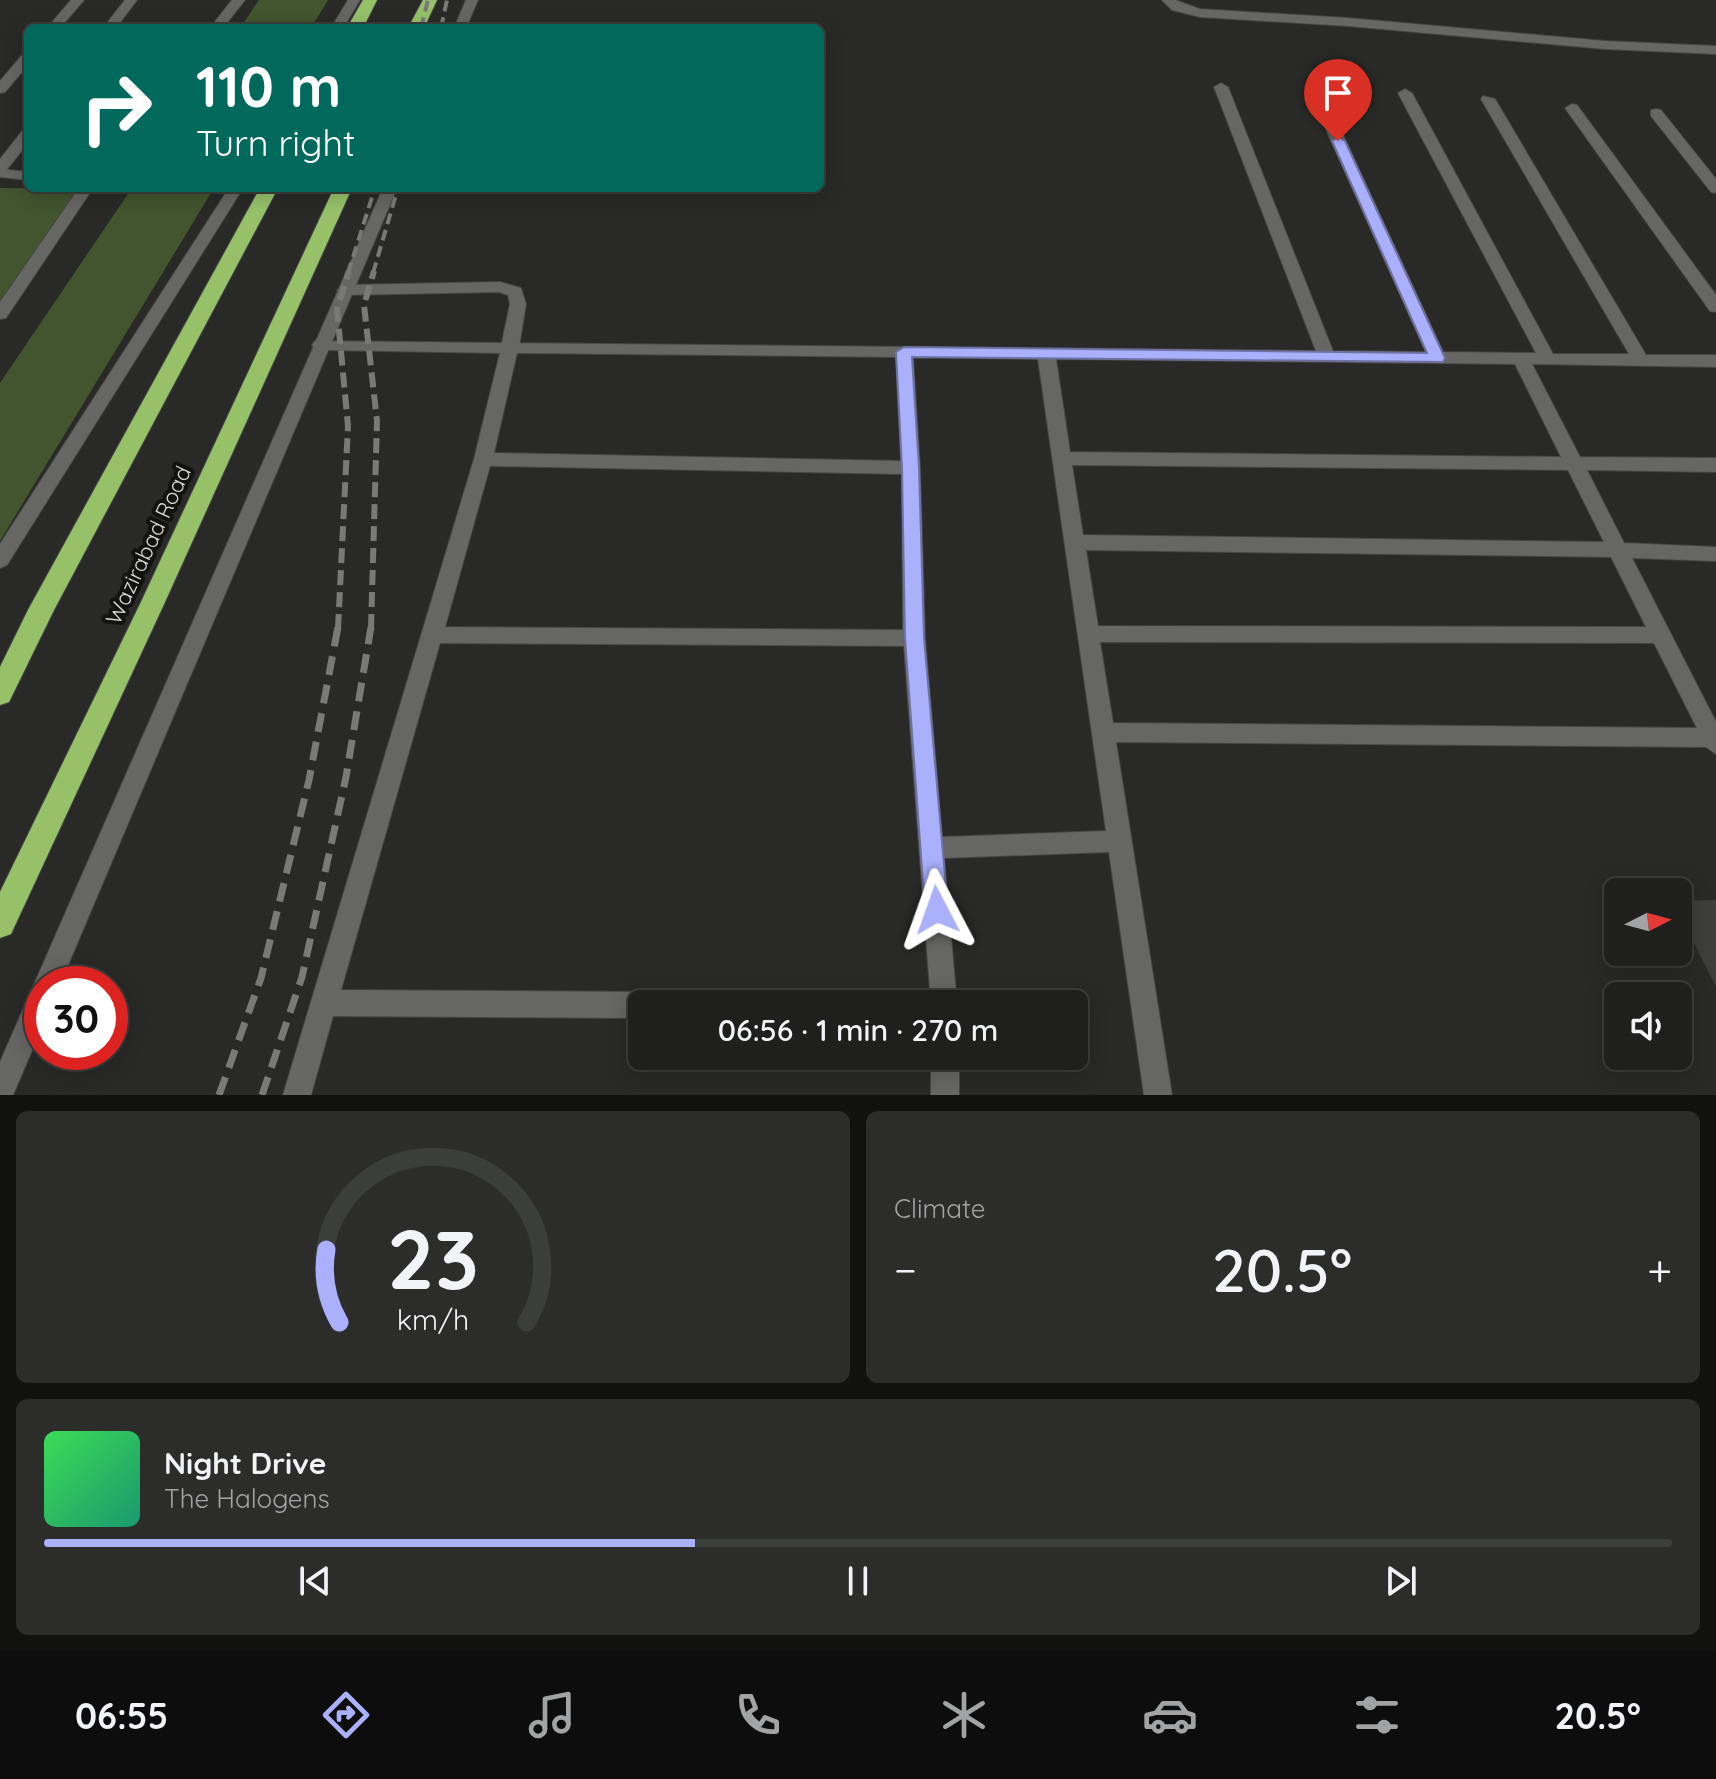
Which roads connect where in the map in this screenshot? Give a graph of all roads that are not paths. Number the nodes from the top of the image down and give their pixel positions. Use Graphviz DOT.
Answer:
graph roads {
  1 [pos="78,0"];
  2 [pos="131,0"];
  3 [pos="239,0"];
  4 [pos="472,0"];
  5 [pos="1168,0"];
  6 [pos="363,3"];
  7 [pos="427,5"];
  8 [pos="57,24"];
  9 [pos="112,24"];
  10 [pos="219,24"];
  11 [pos="341,24"];
  12 [pos="356,24"];
  13 [pos="418,24"];
  14 [pos="462,24"];
  15 [pos="1716,50"];
  16 [pos="24,62"];
  17 [pos="1221,87"];
  18 [pos="1314,87"];
  19 [pos="0,89"];
  20 [pos="1405,93"];
  21 [pos="1488,99"];
  22 [pos="1572,108"];
  23 [pos="1656,113"];
  24 [pos="24,138"];
  25 [pos="0,171"];
  26 [pos="24,175"];
  27 [pos="1716,189"];
  28 [pos="83,192"];
  29 [pos="233,192"];
  30 [pos="267,192"];
  31 [pos="341,192"];
  32 [pos="388,192"];
  33 [pos="345,290"];
  34 [pos="1716,307"];
  35 [pos="0,314"];
  36 [pos="321,345"];
  37 [pos="510,347"];
  38 [pos="904,352"];
  39 [pos="1046,353"];
  40 [pos="1327,357"];
  41 [pos="1437,358"];
  42 [pos="1521,359"];
  43 [pos="1548,360"];
  44 [pos="1641,360"];
  45 [pos="1716,361"];
  46 [pos="1062,458"];
  47 [pos="483,459"];
  48 [pos="1573,461"];
  49 [pos="1716,465"];
  50 [pos="911,468"];
  51 [pos="1074,542"];
  52 [pos="1617,550"];
  53 [pos="1716,554"];
  54 [pos="0,560"];
  55 [pos="1088,634"];
  56 [pos="430,635"];
  57 [pos="1661,635"];
  58 [pos="914,638"];
  59 [pos="0,694"];
  60 [pos="1103,732"];
  61 [pos="1715,740"];
  62 [pos="1119,841"];
  63 [pos="932,848"];
  64 [pos="0,924"];
  65 [pos="55,966"];
  66 [pos="943,990"];
  67 [pos="325,1003"];
  68 [pos="628,1005"];
  69 [pos="24,1038"];
  70 [pos="945,1070"];
  71 [pos="0,1094"];
  72 [pos="297,1095"];
  73 [pos="945,1095"];
  74 [pos="1158,1095"];
  1 -- 8 [label="street"];
  2 -- 9 [label="street"];
  3 -- 10 [label="street"];
  4 -- 14 [label="street"];
  5 -- 15 [label="street"];
  6 -- 11 [label="street"];
  6 -- 12 [label="highway"];
  7 -- 13 [label="highway"];
  16 -- 19 [label="street"];
  17 -- 40 [label="street"];
  18 -- 41 [label="street"];
  20 -- 43 [label="street"];
  21 -- 44 [label="street"];
  22 -- 34 [label="street"];
  23 -- 27 [label="street"];
  24 -- 25 [label="street"];
  25 -- 26 [label="street"];
  28 -- 35 [label="street"];
  29 -- 54 [label="street"];
  30 -- 59 [label="highway"];
  31 -- 64 [label="highway, Wazirabad Road"];
  32 -- 33 [label="street"];
  33 -- 36 [label="street"];
  33 -- 37 [label="street"];
  36 -- 37 [label="street"];
  36 -- 65 [label="street"];
  37 -- 38 [label="street"];
  37 -- 47 [label="street"];
  38 -- 39 [label="street"];
  38 -- 50 [label="street"];
  39 -- 40 [label="street"];
  39 -- 46 [label="street"];
  40 -- 41 [label="street"];
  41 -- 42 [label="street"];
  42 -- 43 [label="street"];
  42 -- 48 [label="street"];
  43 -- 44 [label="street"];
  44 -- 45 [label="street"];
  46 -- 48 [label="street"];
  46 -- 51 [label="street"];
  47 -- 50 [label="street"];
  47 -- 56 [label="street"];
  48 -- 49 [label="street"];
  48 -- 52 [label="street"];
  50 -- 58 [label="street"];
  51 -- 52 [label="street"];
  51 -- 55 [label="street"];
  52 -- 53 [label="street"];
  52 -- 57 [label="street"];
  55 -- 57 [label="street"];
  55 -- 60 [label="street"];
  56 -- 58 [label="street"];
  56 -- 67 [label="street"];
  57 -- 61 [label="street"];
  58 -- 63 [label="street"];
  60 -- 61 [label="street"];
  60 -- 62 [label="street"];
  62 -- 63 [label="street"];
  62 -- 74 [label="street"];
  63 -- 66 [label="street"];
  67 -- 68 [label="street"];
  67 -- 72 [label="street"];
  69 -- 71 [label="street"];
  70 -- 73 [label="street"];
}
